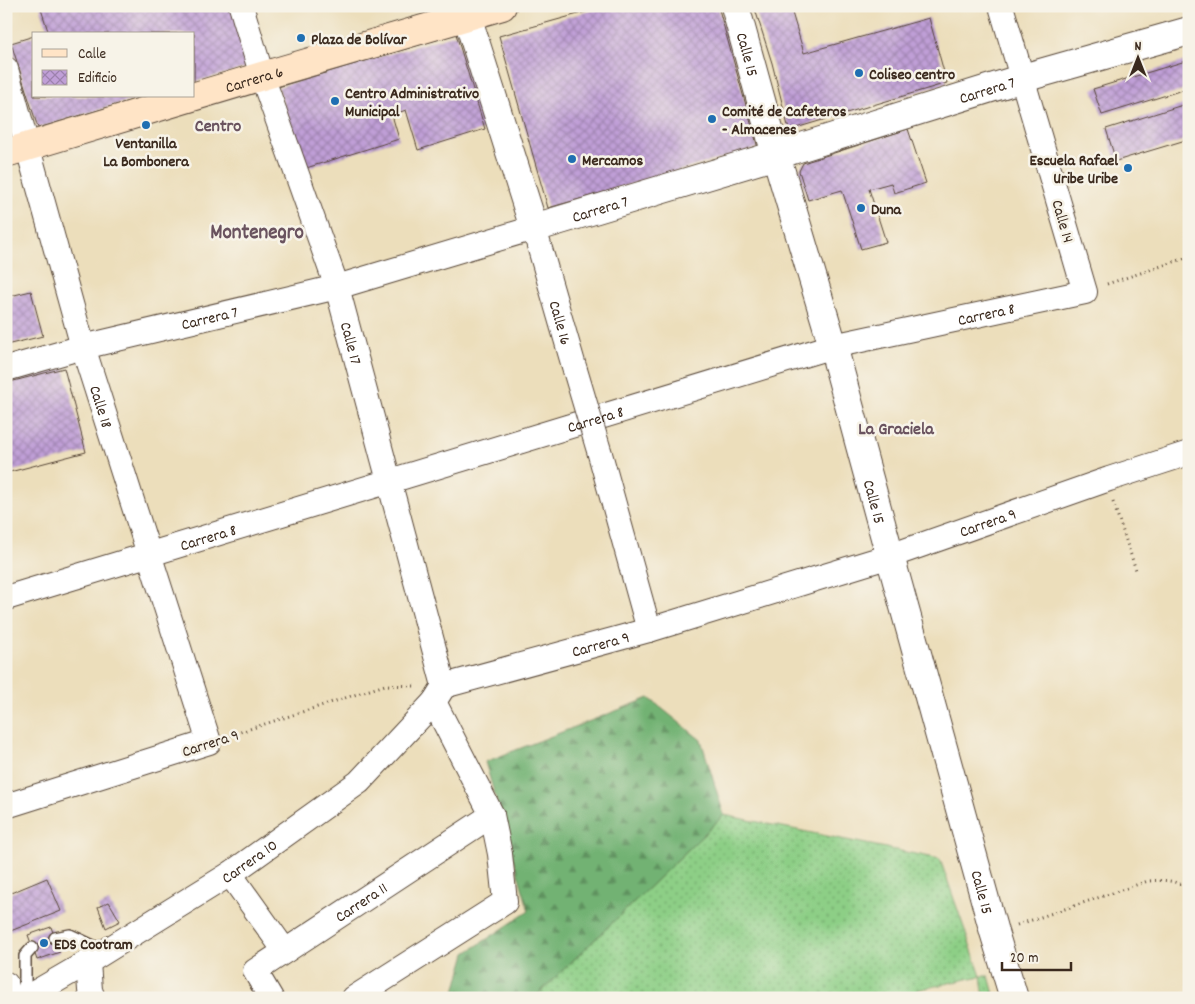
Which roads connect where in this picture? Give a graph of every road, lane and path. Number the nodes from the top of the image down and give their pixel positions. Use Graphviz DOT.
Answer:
graph roads {
  1 [pos="241,6"];
  2 [pos="502,6"];
  3 [pos="735,6"];
  4 [pos="1001,6"];
  5 [pos="467,16"];
  6 [pos="1189,31"];
  7 [pos="6,69"];
  8 [pos="262,76"];
  9 [pos="1023,78"];
  10 [pos="195,96"];
  11 [pos="189,98"];
  12 [pos="17,150"];
  13 [pos="776,155"];
  14 [pos="534,228"];
  15 [pos="1189,257"];
  16 [pos="337,287"];
  17 [pos="1085,292"];
  18 [pos="83,346"];
  19 [pos="833,346"];
  20 [pos="6,368"];
  21 [pos="1189,453"];
  22 [pos="1109,479"];
  23 [pos="389,481"];
  24 [pos="149,554"];
  25 [pos="890,556"];
  26 [pos="1136,570"];
  27 [pos="6,598"];
  28 [pos="649,630"];
  29 [pos="439,694"];
  30 [pos="209,742"];
  31 [pos="6,806"];
  32 [pos="492,815"];
  33 [pos="230,874"];
  34 [pos="1189,890"];
  35 [pos="994,932"];
  36 [pos="55,938"];
  37 [pos="32,948"];
  38 [pos="285,951"];
  39 [pos="96,957"];
  40 [pos="6,984"];
  41 [pos="10,998"];
  42 [pos="21,998"];
  43 [pos="26,998"];
  44 [pos="93,998"];
  45 [pos="271,998"];
  46 [pos="354,998"];
  47 [pos="1014,998"];
  1 -- 8 [label="street, Calle 17"];
  2 -- 5 [label="main road, Carrera 6"];
  3 -- 13 [label="street, Calle 15"];
  4 -- 9 [label="street, Calle 14"];
  5 -- 8 [label="main road, Carrera 6"];
  5 -- 14 [label="street, Calle 16"];
  6 -- 9 [label="street, Carrera 7"];
  7 -- 12 [label="street, Calle 18"];
  8 -- 10 [label="main road, Carrera 6"];
  8 -- 16 [label="street, Calle 17"];
  9 -- 13 [label="street, Carrera 7"];
  9 -- 17 [label="street, Calle 14"];
  11 -- 12 [label="main road, Carrera 6"];
  12 -- 18 [label="street, Calle 18"];
  13 -- 14 [label="street, Carrera 7"];
  13 -- 19 [label="street, Calle 15"];
  14 -- 16 [label="street, Carrera 7"];
  14 -- 28 [label="street, Calle 16, bridge"];
  15 -- 17 [label="path"];
  16 -- 18 [label="street, Carrera 7"];
  16 -- 23 [label="street, Calle 17"];
  17 -- 19 [label="street, Carrera 8"];
  18 -- 20 [label="street, Carrera 7"];
  18 -- 24 [label="street, Calle 18"];
  19 -- 23 [label="street, Carrera 8"];
  19 -- 25 [label="street, Calle 15"];
  21 -- 22 [label="street, Carrera 9"];
  22 -- 25 [label="street, Carrera 9"];
  22 -- 26 [label="path"];
  23 -- 24 [label="street, Carrera 8"];
  23 -- 29 [label="street, Calle 17"];
  24 -- 27 [label="street, Carrera 8"];
  24 -- 30 [label="street, Calle 18"];
  25 -- 28 [label="street, Carrera 9"];
  25 -- 35 [label="street, Calle 15"];
  28 -- 29 [label="street, Carrera 9"];
  29 -- 30 [label="path, Carrera 9"];
  29 -- 32 [label="street"];
  29 -- 33 [label="street, Carrera 10"];
  30 -- 31 [label="street, Carrera 9"];
  32 -- 38 [label="street, Carrera 11"];
  32 -- 46 [label="street"];
  33 -- 38 [label="street"];
  33 -- 39 [label="street, Carrera 10"];
  34 -- 35 [label="path"];
  35 -- 47 [label="street, Calle 15"];
  36 -- 39 [label="lane"];
  37 -- 42 [label="lane"];
  38 -- 45 [label="street, Carrera 11"];
  39 -- 43 [label="street, Carrera 10"];
  39 -- 44 [label="street"];
  40 -- 41 [label="street"];
}
